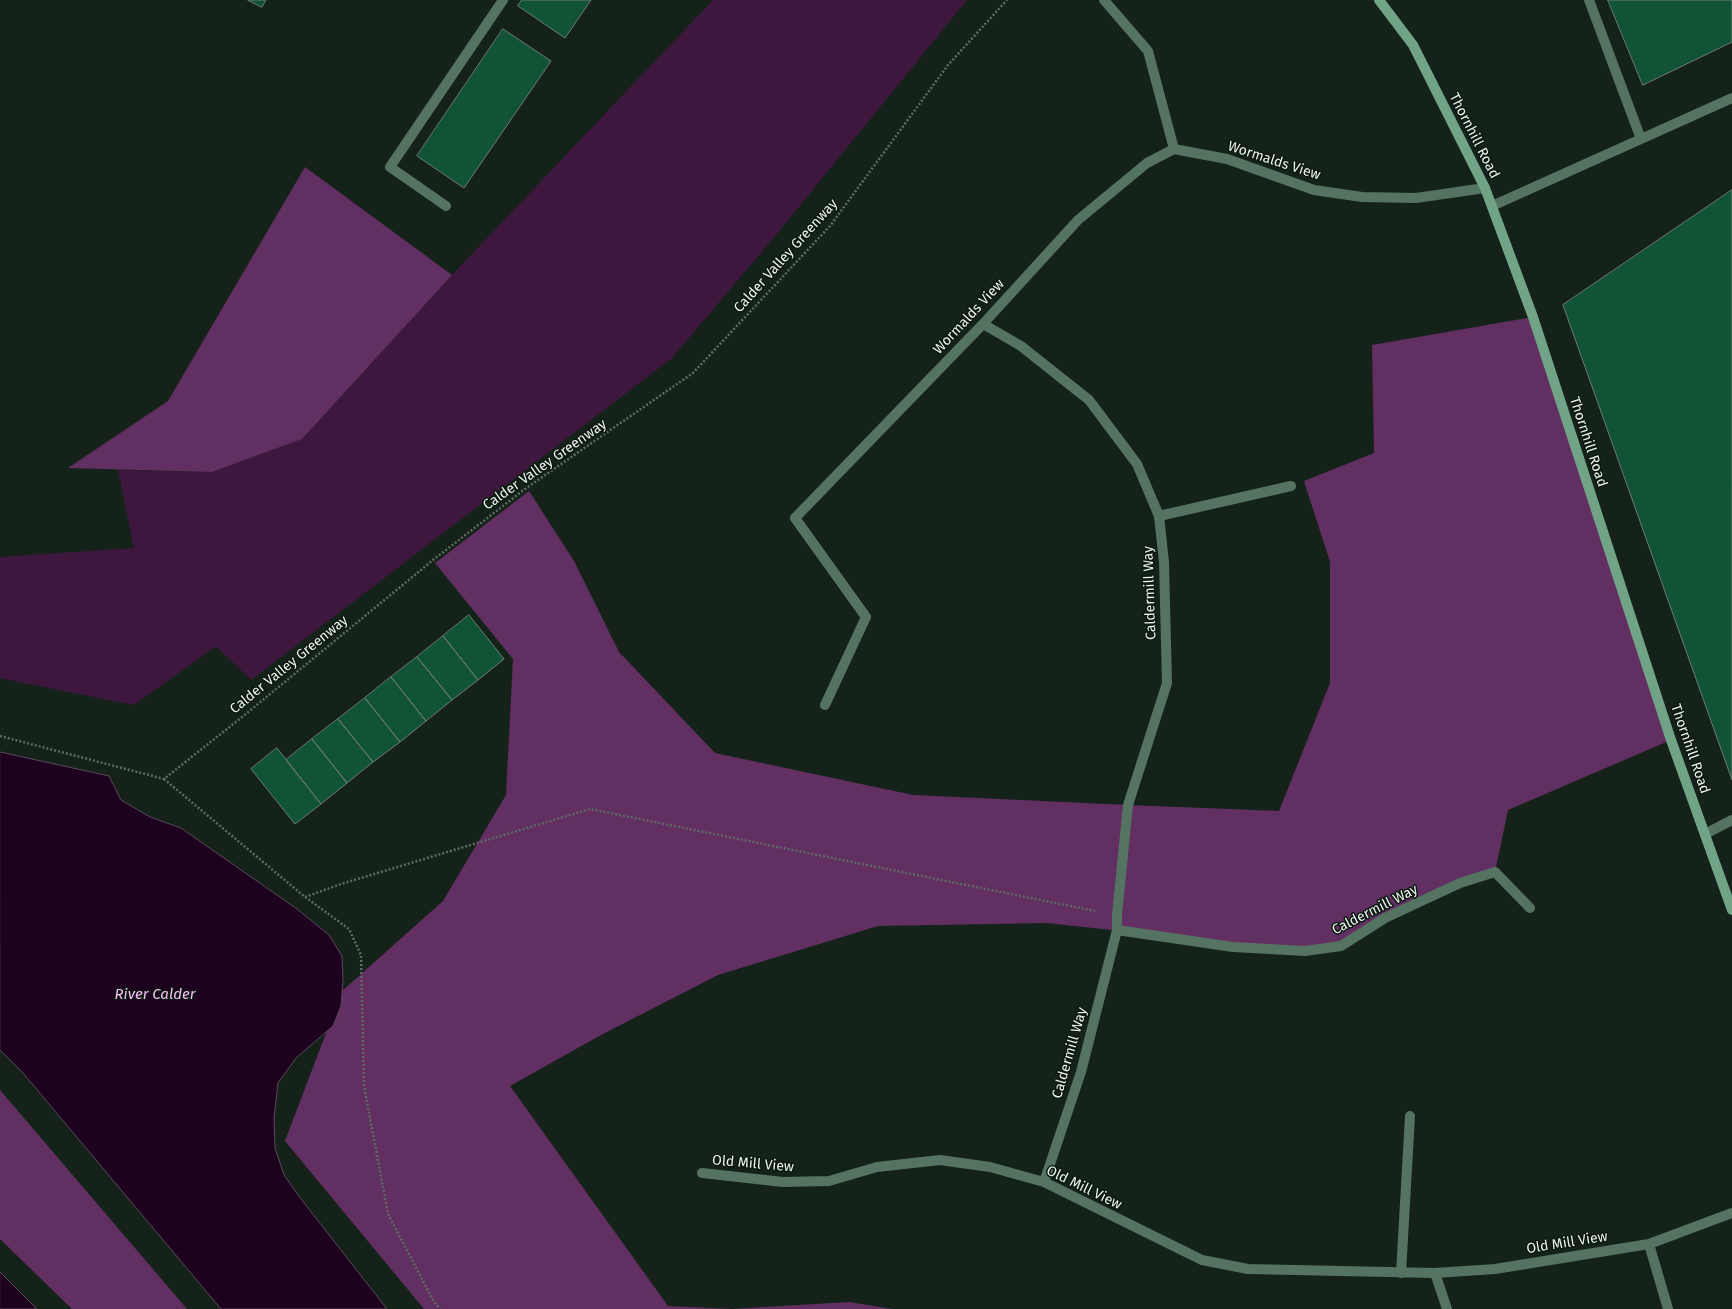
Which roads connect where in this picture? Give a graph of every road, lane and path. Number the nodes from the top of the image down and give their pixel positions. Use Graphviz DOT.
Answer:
graph roads {
  1 [pos="503,0"];
  2 [pos="1007,0"];
  3 [pos="1104,0"];
  4 [pos="1379,0"];
  5 [pos="1589,0"];
  6 [pos="1732,98"];
  7 [pos="1641,139"];
  8 [pos="1174,149"];
  9 [pos="1485,188"];
  10 [pos="446,206"];
  11 [pos="1492,206"];
  12 [pos="983,324"];
  13 [pos="1291,486"];
  14 [pos="1159,516"];
  15 [pos="825,705"];
  16 [pos="0,736"];
  17 [pos="164,779"];
  18 [pos="1732,820"];
  19 [pos="1705,834"];
  20 [pos="305,897"];
  21 [pos="1530,908"];
  22 [pos="1732,910"];
  23 [pos="1117,915"];
  24 [pos="1117,930"];
  25 [pos="1410,1116"];
  26 [pos="702,1173"];
  27 [pos="1044,1182"];
  28 [pos="1732,1213"];
  29 [pos="1649,1244"];
  30 [pos="1402,1273"];
  31 [pos="1435,1273"];
  32 [pos="440,1309"];
  33 [pos="1447,1309"];
  34 [pos="1668,1309"];
  1 -- 10 [label="street"];
  2 -- 17 [label="path, Calder Valley Greenway"];
  3 -- 8 [label="street"];
  4 -- 9 [label="main road, Thornhill Road"];
  5 -- 7 [label="street"];
  6 -- 7 [label="street"];
  7 -- 11 [label="street"];
  8 -- 9 [label="street, Wormalds View"];
  8 -- 12 [label="street, Wormalds View"];
  9 -- 11 [label="main road, Thornhill Road"];
  11 -- 19 [label="main road, Thornhill Road"];
  12 -- 14 [label="street, Caldermill Way"];
  12 -- 15 [label="street, Wormalds View"];
  13 -- 14 [label="street"];
  14 -- 23 [label="street, Caldermill Way"];
  16 -- 17 [label="path"];
  17 -- 20 [label="path"];
  18 -- 19 [label="street"];
  19 -- 22 [label="main road, Thornhill Road"];
  20 -- 23 [label="path"];
  20 -- 32 [label="path"];
  21 -- 24 [label="street, Caldermill Way"];
  23 -- 24 [label="street, Caldermill Way"];
  24 -- 27 [label="street, Caldermill Way"];
  25 -- 30 [label="street"];
  26 -- 27 [label="street, Old Mill View"];
  27 -- 30 [label="street, Old Mill View"];
  28 -- 29 [label="street, Old Mill View"];
  29 -- 31 [label="street, Old Mill View"];
  29 -- 34 [label="street"];
  30 -- 31 [label="street, Old Mill View"];
  31 -- 33 [label="street"];
}
